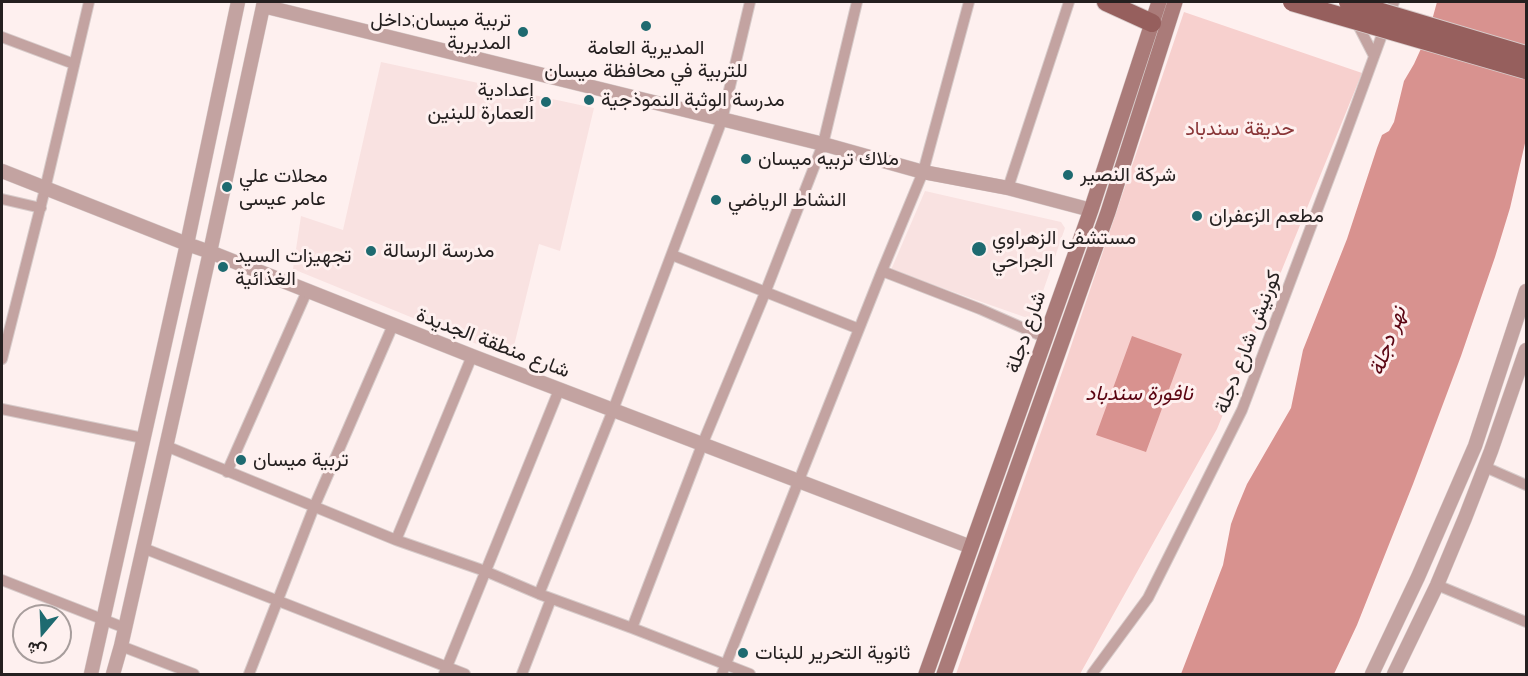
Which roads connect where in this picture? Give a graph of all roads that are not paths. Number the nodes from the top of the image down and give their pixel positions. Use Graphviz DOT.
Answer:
graph roads {
  1 [pos="89,2"];
  2 [pos="238,2"];
  3 [pos="750,2"];
  4 [pos="857,2"];
  5 [pos="969,2"];
  6 [pos="1069,2"];
  7 [pos="1106,2"];
  8 [pos="1159,2"];
  9 [pos="1175,2"];
  10 [pos="1292,2"];
  11 [pos="1348,2"];
  12 [pos="1362,2"];
  13 [pos="1394,2"];
  14 [pos="264,4"];
  15 [pos="1152,23"];
  16 [pos="2,37"];
  17 [pos="1527,55"];
  18 [pos="1374,56"];
  19 [pos="74,64"];
  20 [pos="1527,70"];
  21 [pos="722,120"];
  22 [pos="823,144"];
  23 [pos="2,171"];
  24 [pos="923,171"];
  25 [pos="1008,188"];
  26 [pos="45,189"];
  27 [pos="2,199"];
  28 [pos="40,208"];
  29 [pos="1091,210"];
  30 [pos="1108,212"];
  31 [pos="187,244"];
  32 [pos="210,252"];
  33 [pos="672,255"];
  34 [pos="882,271"];
  35 [pos="307,291"];
  36 [pos="1527,291"];
  37 [pos="765,293"];
  38 [pos="393,325"];
  39 [pos="859,329"];
  40 [pos="1046,338"];
  41 [pos="1527,350"];
  42 [pos="472,356"];
  43 [pos="2,359"];
  44 [pos="558,390"];
  45 [pos="2,410"];
  46 [pos="613,410"];
  47 [pos="143,438"];
  48 [pos="702,445"];
  49 [pos="166,446"];
  50 [pos="1485,467"];
  51 [pos="227,472"];
  52 [pos="798,482"];
  53 [pos="1527,485"];
  54 [pos="314,507"];
  55 [pos="396,540"];
  56 [pos="971,547"];
  57 [pos="143,548"];
  58 [pos="485,571"];
  59 [pos="2,580"];
  60 [pos="1437,585"];
  61 [pos="539,594"];
  62 [pos="551,599"];
  63 [pos="277,601"];
  64 [pos="103,620"];
  65 [pos="1527,622"];
  66 [pos="125,628"];
  67 [pos="632,628"];
  68 [pos="122,646"];
  69 [pos="724,670"];
  70 [pos="446,671"];
  71 [pos="91,675"];
  72 [pos="113,675"];
  73 [pos="194,675"];
  74 [pos="249,675"];
  75 [pos="465,675"];
  76 [pos="522,675"];
  77 [pos="750,675"];
  78 [pos="926,675"];
  79 [pos="944,675"];
  80 [pos="1092,675"];
  81 [pos="1372,675"];
  82 [pos="1394,675"];
  1 -- 19 [label="street"];
  2 -- 31 [label="street"];
  3 -- 21 [label="street"];
  4 -- 22 [label="street"];
  5 -- 24 [label="street"];
  6 -- 25 [label="street"];
  7 -- 15 [label="main road"];
  8 -- 15 [label="main road, شارع دجلة"];
  9 -- 30 [label="main road, شارع دجلة"];
  10 -- 20 [label="main road, bridge"];
  11 -- 17 [label="main road, bridge"];
  12 -- 18 [label="street"];
  13 -- 18 [label="street, كورنيش شارع دجلة"];
  14 -- 21 [label="street"];
  14 -- 32 [label="street"];
  15 -- 29 [label="main road, شارع دجلة"];
  16 -- 19 [label="street"];
  18 -- 80 [label="street, كورنيش شارع دجلة"];
  19 -- 26 [label="street"];
  21 -- 22 [label="street"];
  21 -- 33 [label="street"];
  22 -- 24 [label="street"];
  22 -- 37 [label="street"];
  23 -- 26 [label="street, شارع منطقة الجديدة"];
  24 -- 25 [label="street"];
  24 -- 34 [label="street"];
  25 -- 29 [label="street"];
  26 -- 28 [label="street"];
  26 -- 31 [label="street, شارع منطقة الجديدة"];
  27 -- 28 [label="street"];
  28 -- 43 [label="street"];
  29 -- 30 [label="main road"];
  29 -- 40 [label="main road, شارع دجلة"];
  30 -- 79 [label="main road, شارع دجلة"];
  31 -- 32 [label="street, شارع منطقة الجديدة"];
  31 -- 47 [label="street"];
  32 -- 35 [label="street, شارع منطقة الجديدة"];
  32 -- 49 [label="street"];
  33 -- 37 [label="street"];
  33 -- 46 [label="street"];
  34 -- 39 [label="street"];
  34 -- 40 [label="street"];
  35 -- 38 [label="street, شارع منطقة الجديدة"];
  35 -- 51 [label="street"];
  36 -- 81 [label="street"];
  37 -- 39 [label="street"];
  37 -- 48 [label="street"];
  38 -- 42 [label="street, شارع منطقة الجديدة"];
  38 -- 54 [label="street"];
  39 -- 52 [label="street"];
  40 -- 56 [label="main road, شارع دجلة"];
  41 -- 50 [label="street"];
  42 -- 44 [label="street, شارع منطقة الجديدة"];
  42 -- 55 [label="street"];
  44 -- 46 [label="street, شارع منطقة الجديدة"];
  44 -- 58 [label="street"];
  45 -- 47 [label="street"];
  46 -- 48 [label="street, شارع منطقة الجديدة"];
  46 -- 61 [label="street"];
  47 -- 64 [label="street"];
  48 -- 52 [label="street, شارع منطقة الجديدة"];
  48 -- 67 [label="street"];
  49 -- 51 [label="street"];
  49 -- 57 [label="street"];
  50 -- 53 [label="street"];
  50 -- 60 [label="street"];
  51 -- 54 [label="street"];
  52 -- 56 [label="street, شارع منطقة الجديدة"];
  52 -- 69 [label="street"];
  54 -- 55 [label="street"];
  54 -- 63 [label="street"];
  55 -- 58 [label="street"];
  56 -- 78 [label="main road, شارع دجلة"];
  57 -- 63 [label="street"];
  57 -- 66 [label="street"];
  58 -- 61 [label="street"];
  58 -- 70 [label="street"];
  59 -- 64 [label="street"];
  60 -- 65 [label="street"];
  60 -- 82 [label="street"];
  61 -- 62 [label="street"];
  62 -- 67 [label="street"];
  62 -- 76 [label="street"];
  63 -- 70 [label="street"];
  63 -- 74 [label="street"];
  64 -- 66 [label="street"];
  64 -- 71 [label="street"];
  66 -- 68 [label="street"];
  67 -- 69 [label="street"];
  68 -- 72 [label="street"];
  68 -- 73 [label="street"];
  69 -- 77 [label="street"];
  70 -- 75 [label="street"];
}
